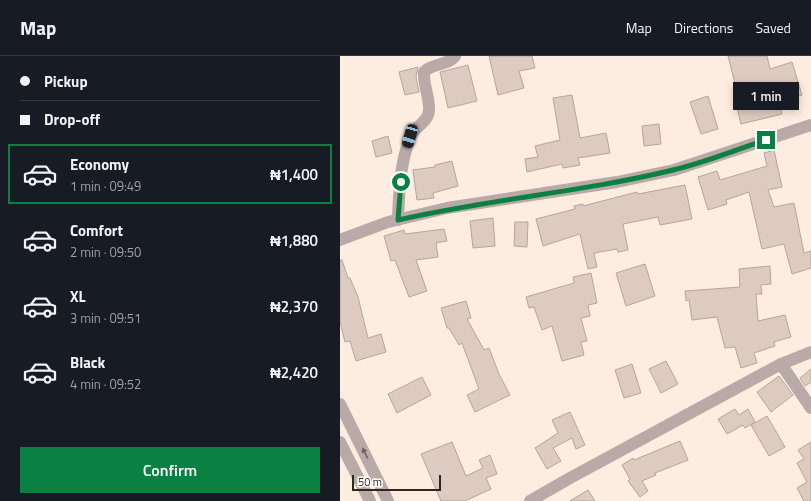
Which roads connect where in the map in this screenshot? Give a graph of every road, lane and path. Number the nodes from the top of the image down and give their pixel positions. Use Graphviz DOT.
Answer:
graph roads {
  1 [pos="455,56"];
  2 [pos="811,125"];
  3 [pos="398,220"];
  4 [pos="340,240"];
  5 [pos="811,352"];
  6 [pos="781,364"];
  7 [pos="340,404"];
  8 [pos="811,408"];
  9 [pos="340,442"];
  10 [pos="370,501"];
  11 [pos="388,501"];
  12 [pos="530,501"];
  1 -- 3 [label="street"];
  2 -- 3 [label="street"];
  3 -- 4 [label="street"];
  5 -- 6 [label="street"];
  6 -- 8 [label="street"];
  6 -- 12 [label="street"];
  11 -- 7 [label="street, one-way"];
  9 -- 10 [label="street"];
}
